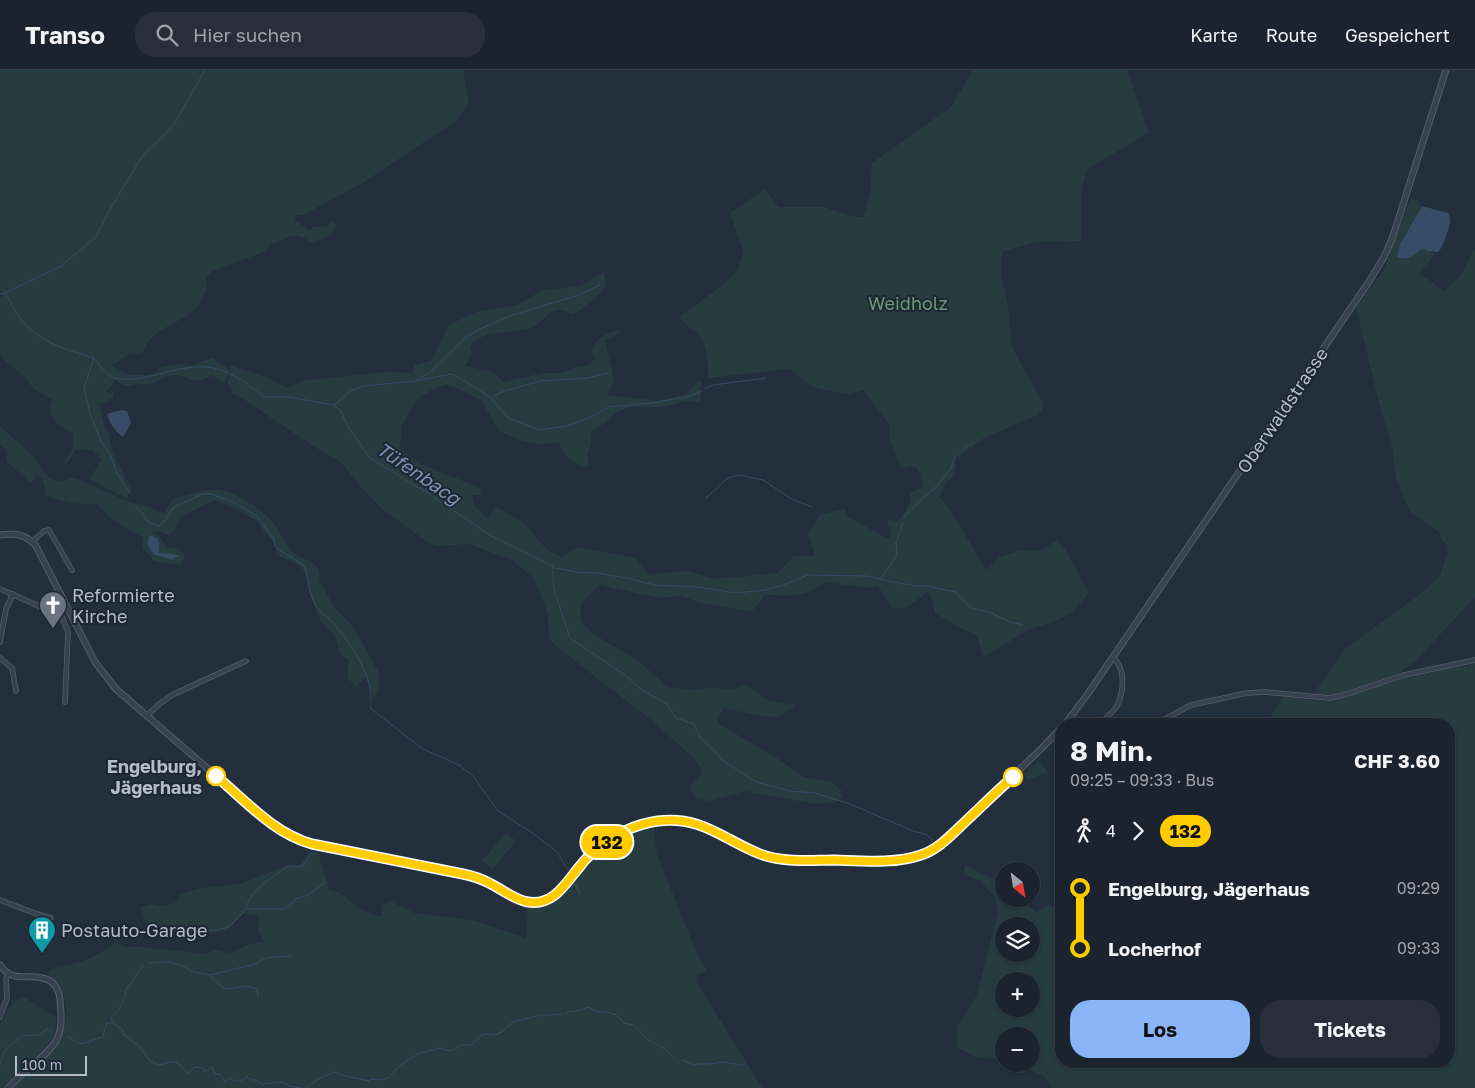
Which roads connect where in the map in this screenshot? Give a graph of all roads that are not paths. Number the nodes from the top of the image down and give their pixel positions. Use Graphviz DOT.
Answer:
graph roads {
  1 [pos="1446,70"];
  2 [pos="0,535"];
  3 [pos="32,542"];
  4 [pos="72,570"];
  5 [pos="0,590"];
  6 [pos="13,594"];
  7 [pos="67,606"];
  8 [pos="59,610"];
  9 [pos="0,642"];
  10 [pos="0,658"];
  11 [pos="1113,658"];
  12 [pos="1475,660"];
  13 [pos="246,661"];
  14 [pos="16,691"];
  15 [pos="65,702"];
  16 [pos="147,716"];
  17 [pos="1069,718"];
  18 [pos="1107,718"];
  19 [pos="1167,718"];
  20 [pos="1055,734"];
  21 [pos="0,900"];
  22 [pos="51,918"];
  23 [pos="0,965"];
  24 [pos="8,974"];
  25 [pos="0,1017"];
  26 [pos="8,1088"];
  1 -- 11 [label="street, Oberwaldstrasse"];
  2 -- 3 [label="street"];
  3 -- 4 [label="street"];
  3 -- 7 [label="street"];
  5 -- 6 [label="street"];
  6 -- 8 [label="street"];
  6 -- 9 [label="street"];
  7 -- 8 [label="street"];
  7 -- 16 [label="street"];
  8 -- 15 [label="street"];
  10 -- 14 [label="street"];
  11 -- 17 [label="street, Oberwaldstrasse"];
  11 -- 18 [label="street"];
  12 -- 19 [label="street"];
  13 -- 16 [label="street"];
  16 -- 20 [label="street"];
  21 -- 22 [label="street"];
  23 -- 24 [label="street"];
  24 -- 25 [label="street"];
  24 -- 26 [label="street"];
}
